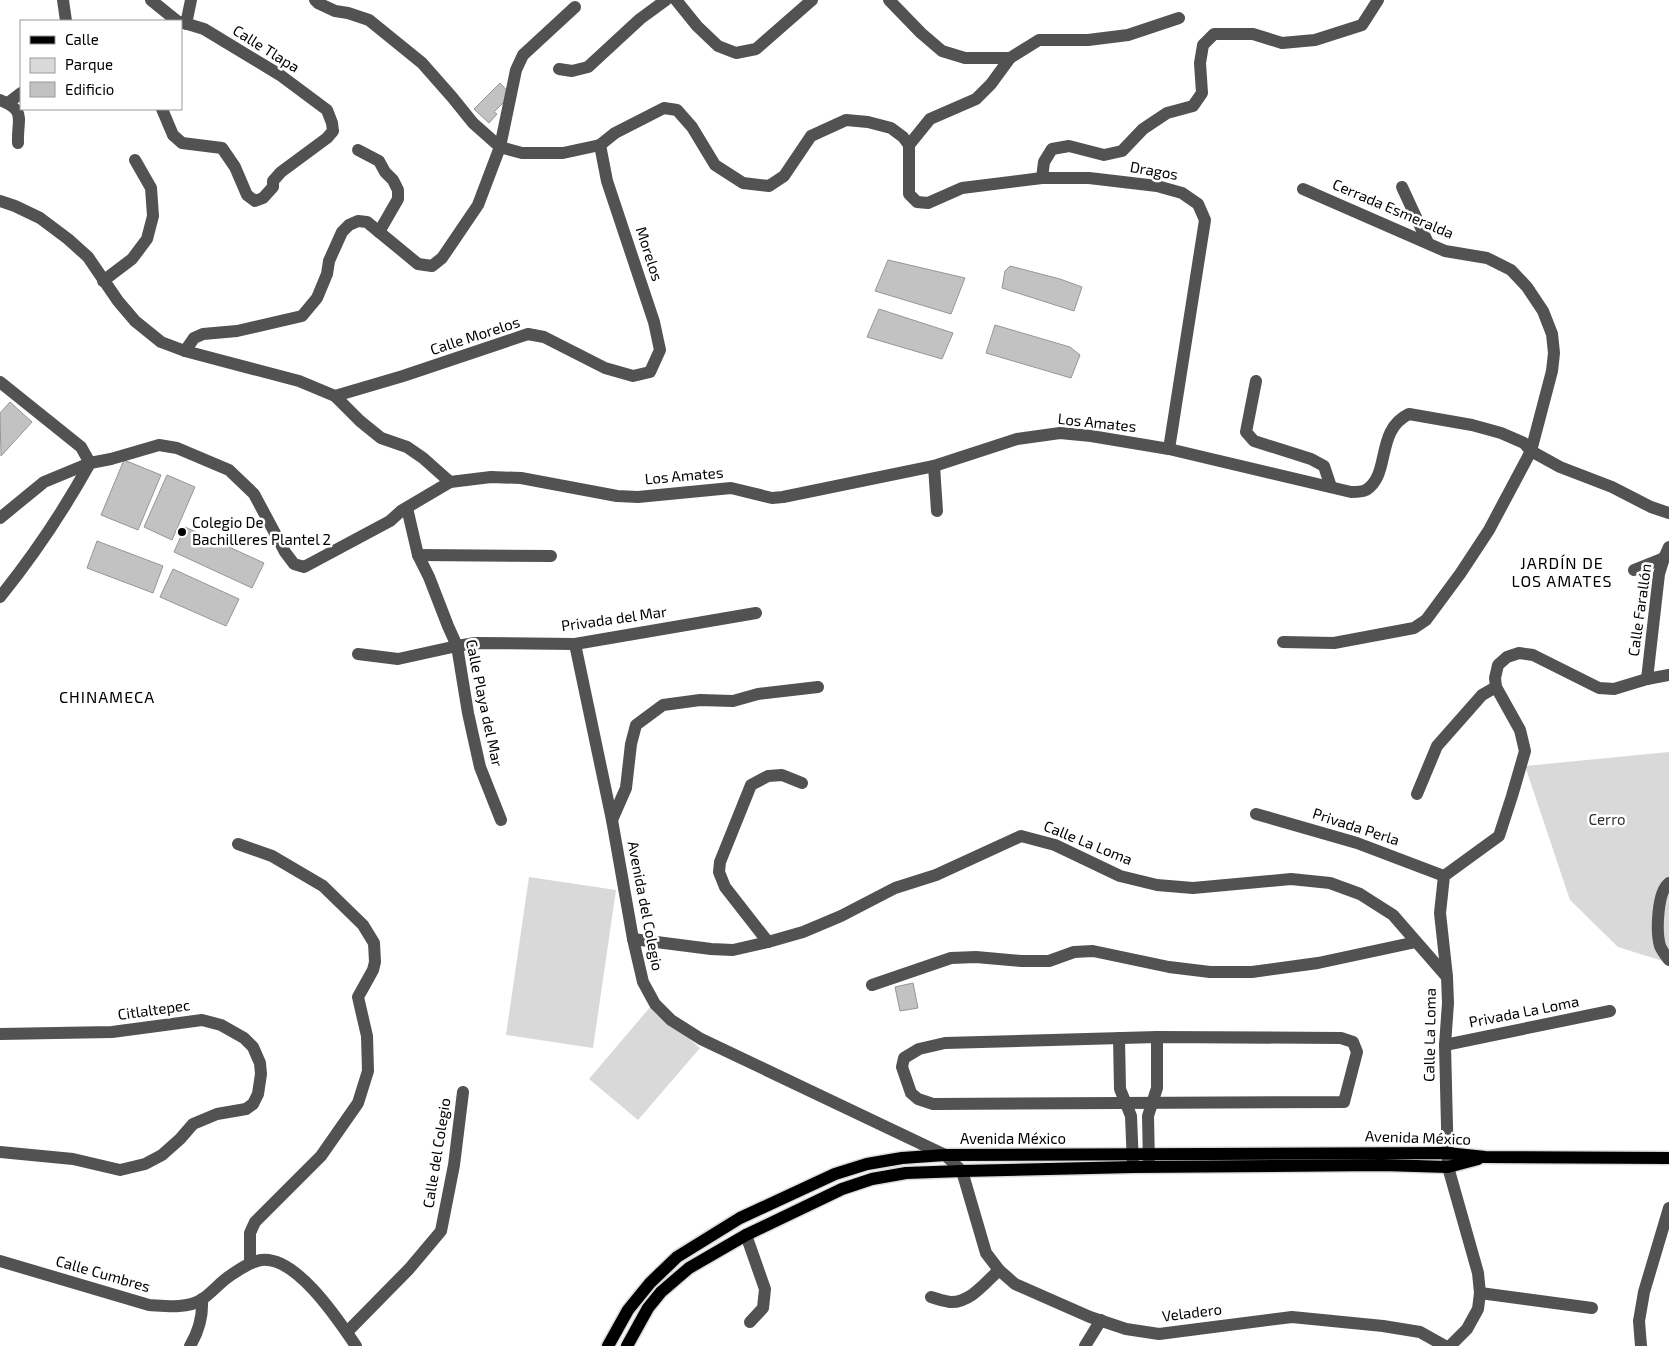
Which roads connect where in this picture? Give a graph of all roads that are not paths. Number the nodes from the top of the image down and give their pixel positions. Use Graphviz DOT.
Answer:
graph roads {
  1 [pos="63,0"];
  2 [pos="151,0"];
  3 [pos="191,0"];
  4 [pos="315,0"];
  5 [pos="666,0"];
  6 [pos="676,0"];
  7 [pos="812,0"];
  8 [pos="890,0"];
  9 [pos="1378,0"];
  10 [pos="575,7"];
  11 [pos="1179,18"];
  12 [pos="66,20"];
  13 [pos="178,20"];
  14 [pos="182,20"];
  15 [pos="182,22"];
  16 [pos="1010,58"];
  17 [pos="558,69"];
  18 [pos="20,94"];
  19 [pos="8,103"];
  20 [pos="162,110"];
  21 [pos="18,143"];
  22 [pos="600,145"];
  23 [pos="909,145"];
  24 [pos="500,147"];
  25 [pos="358,150"];
  26 [pos="135,160"];
  27 [pos="1042,178"];
  28 [pos="1402,187"];
  29 [pos="1303,189"];
  30 [pos="0,201"];
  31 [pos="379,232"];
  32 [pos="1428,244"];
  33 [pos="103,282"];
  34 [pos="185,351"];
  35 [pos="650,372"];
  36 [pos="1256,381"];
  37 [pos="0,382"];
  38 [pos="335,396"];
  39 [pos="1168,449"];
  40 [pos="1531,450"];
  41 [pos="90,463"];
  42 [pos="934,466"];
  43 [pos="450,482"];
  44 [pos="1331,488"];
  45 [pos="407,508"];
  46 [pos="937,511"];
  47 [pos="1669,513"];
  48 [pos="0,518"];
  49 [pos="1666,552"];
  50 [pos="418,555"];
  51 [pos="551,556"];
  52 [pos="1634,570"];
  53 [pos="0,597"];
  54 [pos="756,613"];
  55 [pos="1283,642"];
  56 [pos="575,644"];
  57 [pos="458,646"];
  58 [pos="358,654"];
  59 [pos="1669,675"];
  60 [pos="1647,679"];
  61 [pos="818,687"];
  62 [pos="1496,687"];
  63 [pos="802,783"];
  64 [pos="1417,794"];
  65 [pos="1256,814"];
  66 [pos="501,820"];
  67 [pos="612,820"];
  68 [pos="238,844"];
  69 [pos="1444,876"];
  70 [pos="1669,883"];
  71 [pos="632,939"];
  72 [pos="768,942"];
  73 [pos="1416,942"];
  74 [pos="1669,960"];
  75 [pos="1447,977"];
  76 [pos="872,985"];
  77 [pos="1610,1011"];
  78 [pos="0,1034"];
  79 [pos="1157,1037"];
  80 [pos="1119,1038"];
  81 [pos="1446,1045"];
  82 [pos="463,1092"];
  83 [pos="1126,1102"];
  84 [pos="1151,1102"];
  85 [pos="0,1152"];
  86 [pos="1448,1152"];
  87 [pos="1133,1154"];
  88 [pos="1149,1154"];
  89 [pos="945,1155"];
  90 [pos="1485,1157"];
  91 [pos="1669,1158"];
  92 [pos="1133,1167"];
  93 [pos="1149,1167"];
  94 [pos="1448,1167"];
  95 [pos="962,1171"];
  96 [pos="1669,1208"];
  97 [pos="746,1235"];
  98 [pos="0,1261"];
  99 [pos="250,1263"];
  100 [pos="998,1270"];
  101 [pos="1480,1293"];
  102 [pos="930,1297"];
  103 [pos="202,1299"];
  104 [pos="1592,1308"];
  105 [pos="1100,1320"];
  106 [pos="750,1322"];
  107 [pos="347,1332"];
  108 [pos="190,1346"];
  109 [pos="356,1346"];
  110 [pos="608,1346"];
  111 [pos="627,1346"];
  112 [pos="1085,1346"];
  113 [pos="1445,1346"];
  114 [pos="1450,1346"];
  115 [pos="1641,1346"];
  1 -- 12 [label="street"];
  2 -- 13 [label="street, Calle Tlapa"];
  3 -- 14 [label="street"];
  4 -- 24 [label="street"];
  5 -- 17 [label="street"];
  6 -- 7 [label="street"];
  8 -- 16 [label="street"];
  9 -- 27 [label="street"];
  10 -- 24 [label="street"];
  11 -- 16 [label="street"];
  15 -- 20 [label="street, Calle Tlapa"];
  16 -- 23 [label="street"];
  18 -- 19 [label="street"];
  19 -- 21 [label="street"];
  22 -- 23 [label="street"];
  22 -- 24 [label="street"];
  22 -- 35 [label="street, Morelos"];
  23 -- 27 [label="street, Dragos"];
  24 -- 31 [label="street"];
  25 -- 31 [label="street"];
  26 -- 33 [label="street"];
  27 -- 39 [label="street, Dragos"];
  28 -- 32 [label="street"];
  29 -- 32 [label="street, Cerrada Esmeralda"];
  30 -- 33 [label="street"];
  31 -- 34 [label="street"];
  32 -- 40 [label="street, Cerrada Esmeralda"];
  33 -- 34 [label="street"];
  34 -- 38 [label="street"];
  35 -- 38 [label="street, Calle Morelos"];
  36 -- 44 [label="street"];
  37 -- 41 [label="street"];
  38 -- 43 [label="street"];
  39 -- 42 [label="street, Los Amates"];
  39 -- 44 [label="street, Los Amates"];
  40 -- 44 [label="street, Los Amates"];
  40 -- 47 [label="street"];
  40 -- 55 [label="street, Cerrada Esmeralda"];
  41 -- 45 [label="street, Los Amates"];
  41 -- 48 [label="street, Los Amates"];
  41 -- 53 [label="street"];
  42 -- 43 [label="street, Los Amates"];
  42 -- 46 [label="street"];
  43 -- 45 [label="street, Los Amates"];
  45 -- 50 [label="street, Calle Playa del Mar"];
  49 -- 52 [label="street"];
  49 -- 60 [label="street, Calle Farallón"];
  50 -- 51 [label="street"];
  50 -- 57 [label="street, Calle Playa del Mar"];
  54 -- 56 [label="street, Privada del Mar"];
  56 -- 57 [label="street, Privada del Mar"];
  56 -- 67 [label="street, Avenida del Colegio"];
  57 -- 58 [label="street, Privada del Mar"];
  57 -- 66 [label="street, Calle Playa del Mar"];
  59 -- 60 [label="street"];
  60 -- 62 [label="street"];
  61 -- 67 [label="street"];
  62 -- 64 [label="street"];
  62 -- 69 [label="street"];
  63 -- 72 [label="street"];
  65 -- 69 [label="street, Privada Perla"];
  67 -- 71 [label="street, Avenida del Colegio"];
  68 -- 99 [label="street"];
  69 -- 75 [label="street"];
  70 -- 74 [label="street"];
  71 -- 72 [label="street, Calle La Loma"];
  71 -- 89 [label="street, Avenida del Colegio"];
  72 -- 73 [label="street, Calle La Loma"];
  73 -- 75 [label="street, Calle La Loma"];
  73 -- 76 [label="street"];
  75 -- 81 [label="street, Calle La Loma"];
  77 -- 81 [label="street, Privada La Loma"];
  78 -- 85 [label="street, Citlaltepec"];
  79 -- 80 [label="street"];
  79 -- 84 [label="street"];
  79 -- 84 [label="street"];
  80 -- 83 [label="street"];
  80 -- 83 [label="street"];
  81 -- 86 [label="street, Calle La Loma"];
  82 -- 107 [label="street, Calle del Colegio"];
  83 -- 84 [label="street"];
  83 -- 87 [label="street"];
  84 -- 88 [label="street"];
  86 -- 88 [label="main road, Avenida México"];
  86 -- 90 [label="main road, Avenida México"];
  86 -- 94 [label="street, Calle La Loma"];
  87 -- 88 [label="main road, Avenida México"];
  87 -- 89 [label="main road, Avenida México"];
  87 -- 92 [label="street"];
  88 -- 93 [label="street"];
  89 -- 95 [label="street, Avenida del Colegio"];
  89 -- 110 [label="main road, Avenida México"];
  90 -- 91 [label="main road, Avenida México"];
  90 -- 94 [label="main road, Avenida México"];
  92 -- 93 [label="main road, Avenida México"];
  92 -- 95 [label="main road, Avenida México"];
  93 -- 94 [label="main road, Avenida México"];
  94 -- 101 [label="street"];
  95 -- 97 [label="main road, Avenida México"];
  95 -- 100 [label="street, Veladero"];
  96 -- 115 [label="street"];
  97 -- 106 [label="street"];
  97 -- 111 [label="main road, Avenida México"];
  98 -- 103 [label="street, Calle Cumbres"];
  99 -- 103 [label="street, Calle Cumbres"];
  99 -- 107 [label="street, Calle Cumbres"];
  100 -- 102 [label="street"];
  100 -- 105 [label="street, Veladero"];
  101 -- 104 [label="street"];
  101 -- 114 [label="street"];
  103 -- 108 [label="street"];
  105 -- 112 [label="street"];
  105 -- 113 [label="street, Veladero"];
  107 -- 109 [label="street, Calle Cumbres"];
}
